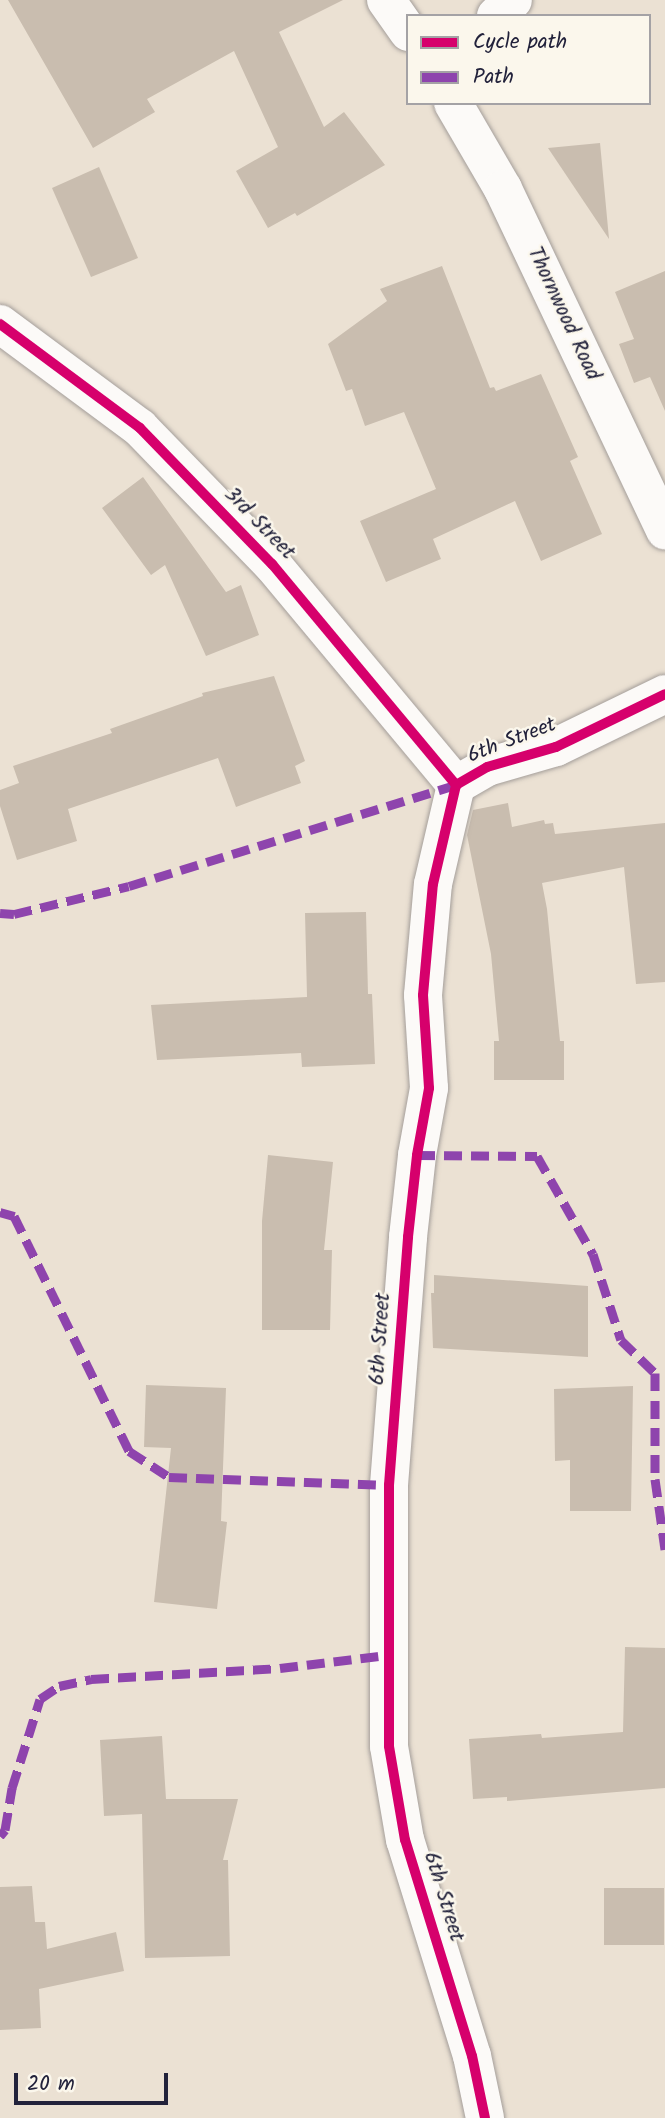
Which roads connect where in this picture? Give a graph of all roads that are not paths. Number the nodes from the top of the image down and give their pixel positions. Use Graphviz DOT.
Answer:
graph roads {
  1 [pos="386,0"];
  2 [pos="513,0"];
  3 [pos="498,14"];
  4 [pos="406,29"];
  5 [pos="454,105"];
  6 [pos="0,324"];
  7 [pos="665,530"];
  8 [pos="665,694"];
  9 [pos="456,785"];
  10 [pos="485,2118"];
  1 -- 4 [label="street"];
  2 -- 3 [label="street"];
  5 -- 7 [label="street, Thornwood Road"];
  6 -- 9 [label="street, 3rd Street"];
  8 -- 9 [label="street, 6th Street"];
  9 -- 10 [label="street, 6th Street"];
}
